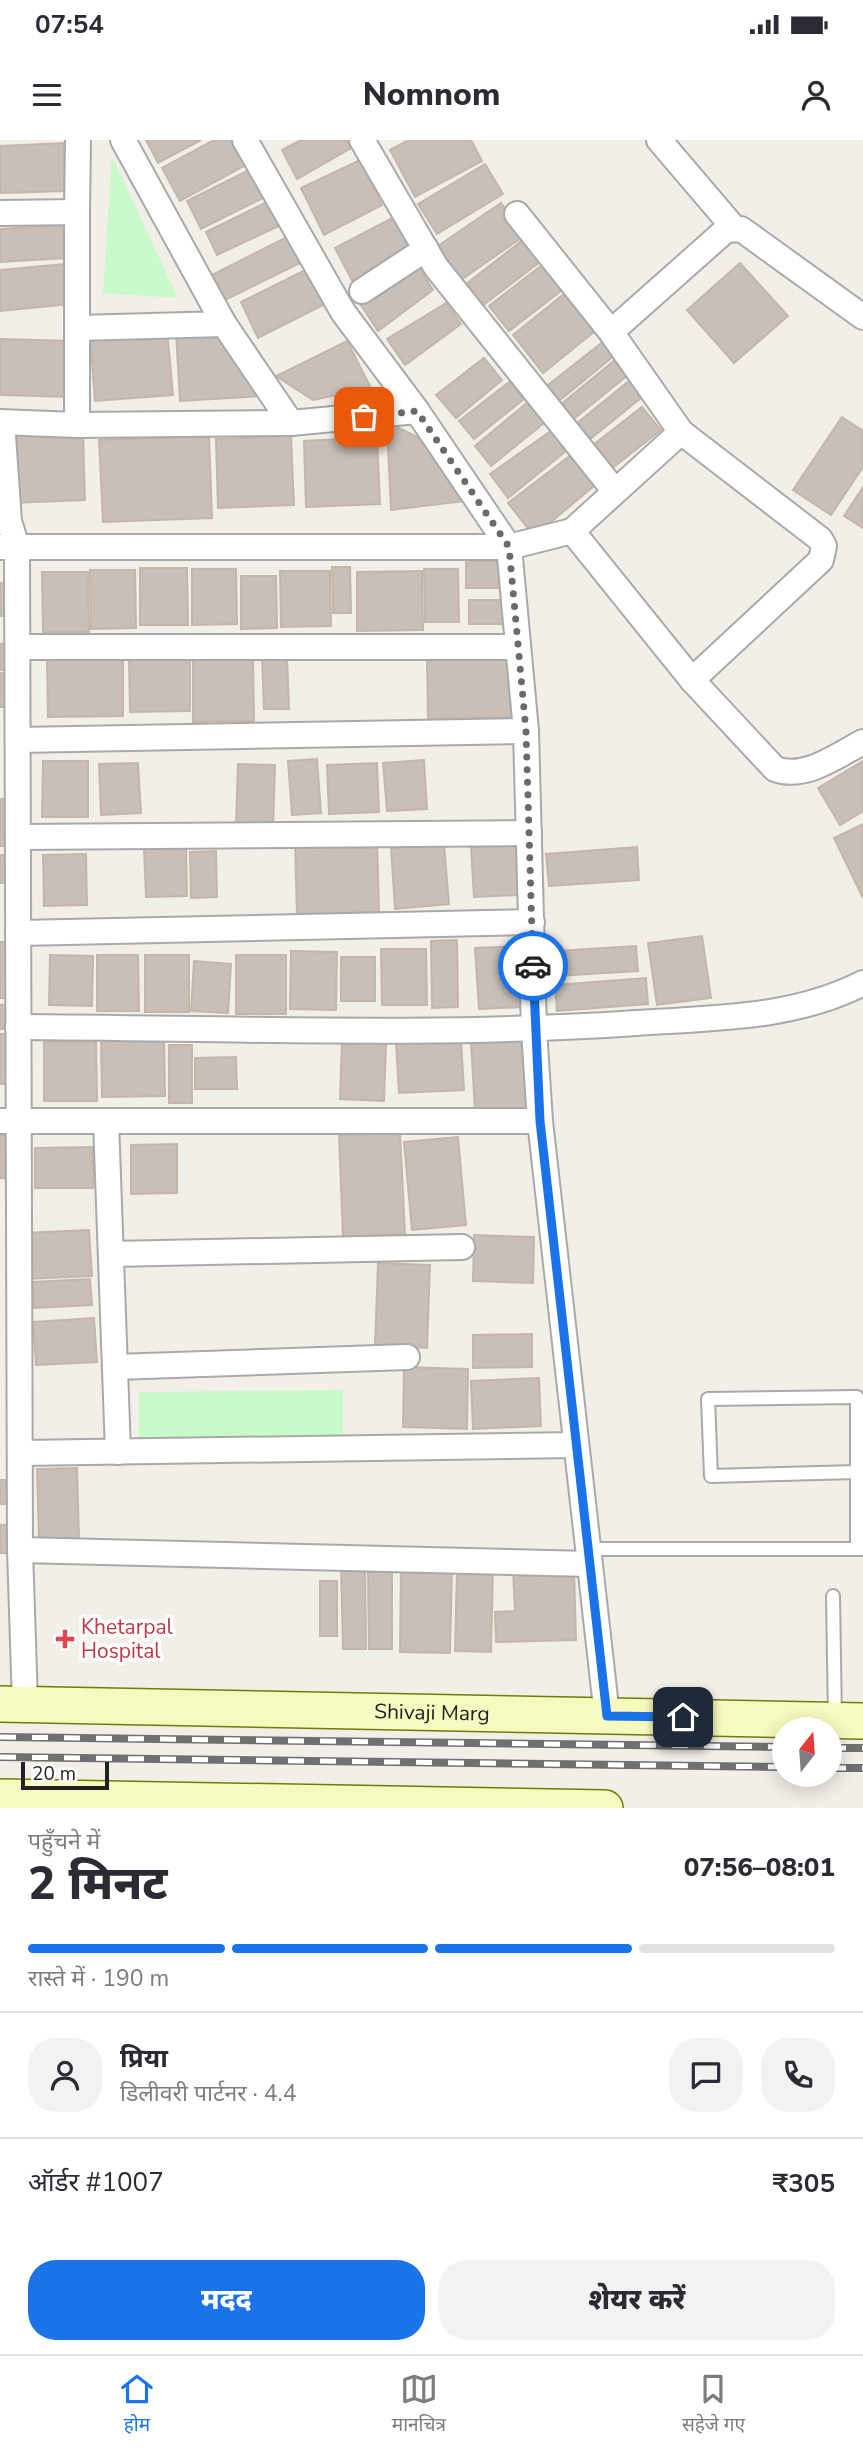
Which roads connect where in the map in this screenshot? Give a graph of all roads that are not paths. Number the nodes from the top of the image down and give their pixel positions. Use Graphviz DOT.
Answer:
graph roads {
  1 [pos="78,140"];
  2 [pos="122,140"];
  3 [pos="245,140"];
  4 [pos="362,140"];
  5 [pos="659,140"];
  6 [pos="77,212"];
  7 [pos="0,213"];
  8 [pos="517,214"];
  9 [pos="734,228"];
  10 [pos="426,249"];
  11 [pos="362,291"];
  12 [pos="863,317"];
  13 [pos="224,324"];
  14 [pos="78,328"];
  15 [pos="611,332"];
  16 [pos="417,411"];
  17 [pos="1,422"];
  18 [pos="291,423"];
  19 [pos="77,425"];
  20 [pos="681,432"];
  21 [pos="614,490"];
  22 [pos="572,531"];
  23 [pos="9,547"];
  24 [pos="509,547"];
  25 [pos="18,647"];
  26 [pos="518,647"];
  27 [pos="692,680"];
  28 [pos="526,731"];
  29 [pos="18,740"];
  30 [pos="863,743"];
  31 [pos="529,833"];
  32 [pos="18,837"];
  33 [pos="531,922"];
  34 [pos="18,933"];
  35 [pos="863,983"];
  36 [pos="18,1027"];
  37 [pos="534,1030"];
  38 [pos="9,1121"];
  39 [pos="540,1121"];
  40 [pos="106,1122"];
  41 [pos="462,1247"];
  42 [pos="110,1254"];
  43 [pos="407,1357"];
  44 [pos="115,1367"];
  45 [pos="575,1445"];
  46 [pos="118,1451"];
  47 [pos="20,1453"];
  48 [pos="857,1472"];
  49 [pos="860,1549"];
  50 [pos="20,1550"];
  51 [pos="588,1557"];
  52 [pos="833,1596"];
  53 [pos="12,1704"];
  54 [pos="607,1716"];
  55 [pos="849,1721"];
  56 [pos="0,1797"];
  57 [pos="499,1807"];
  58 [pos="604,1808"];
  1 -- 6 [label="street"];
  2 -- 13 [label="street"];
  3 -- 16 [label="street"];
  4 -- 10 [label="street"];
  5 -- 9 [label="street"];
  6 -- 7 [label="street"];
  6 -- 14 [label="street"];
  8 -- 15 [label="street"];
  9 -- 12 [label="street"];
  9 -- 15 [label="street"];
  10 -- 11 [label="street"];
  10 -- 21 [label="street"];
  13 -- 14 [label="street"];
  13 -- 18 [label="street"];
  14 -- 19 [label="street"];
  15 -- 20 [label="street"];
  16 -- 18 [label="street"];
  16 -- 24 [label="street"];
  17 -- 19 [label="street"];
  17 -- 23 [label="street"];
  18 -- 19 [label="street"];
  20 -- 21 [label="street"];
  20 -- 27 [label="street"];
  21 -- 22 [label="street"];
  22 -- 24 [label="street"];
  22 -- 27 [label="street"];
  23 -- 24 [label="street"];
  23 -- 25 [label="street"];
  24 -- 26 [label="street"];
  25 -- 26 [label="street"];
  25 -- 29 [label="street"];
  26 -- 28 [label="street"];
  27 -- 30 [label="street"];
  28 -- 29 [label="street"];
  28 -- 31 [label="street"];
  29 -- 32 [label="street"];
  31 -- 32 [label="street"];
  31 -- 33 [label="street"];
  32 -- 34 [label="street"];
  33 -- 34 [label="street"];
  33 -- 37 [label="street"];
  34 -- 36 [label="street"];
  35 -- 37 [label="street"];
  36 -- 37 [label="street"];
  36 -- 38 [label="street"];
  37 -- 39 [label="street"];
  38 -- 40 [label="street"];
  38 -- 47 [label="street"];
  39 -- 40 [label="street"];
  39 -- 45 [label="street"];
  40 -- 42 [label="street"];
  41 -- 42 [label="street"];
  42 -- 44 [label="street"];
  43 -- 44 [label="street"];
  44 -- 46 [label="street"];
  45 -- 46 [label="street"];
  45 -- 51 [label="street"];
  46 -- 47 [label="street"];
  47 -- 50 [label="street"];
  48 -- 48 [label="lane"];
  48 -- 49 [label="lane"];
  49 -- 51 [label="lane"];
  50 -- 51 [label="street"];
  50 -- 53 [label="street"];
  51 -- 54 [label="street"];
  52 -- 55 [label="lane"];
  53 -- 54 [label="main road, Shivaji Marg"];
  54 -- 55 [label="main road, Shivaji Marg"];
  56 -- 57 [label="main road"];
  57 -- 58 [label="main road"];
}
